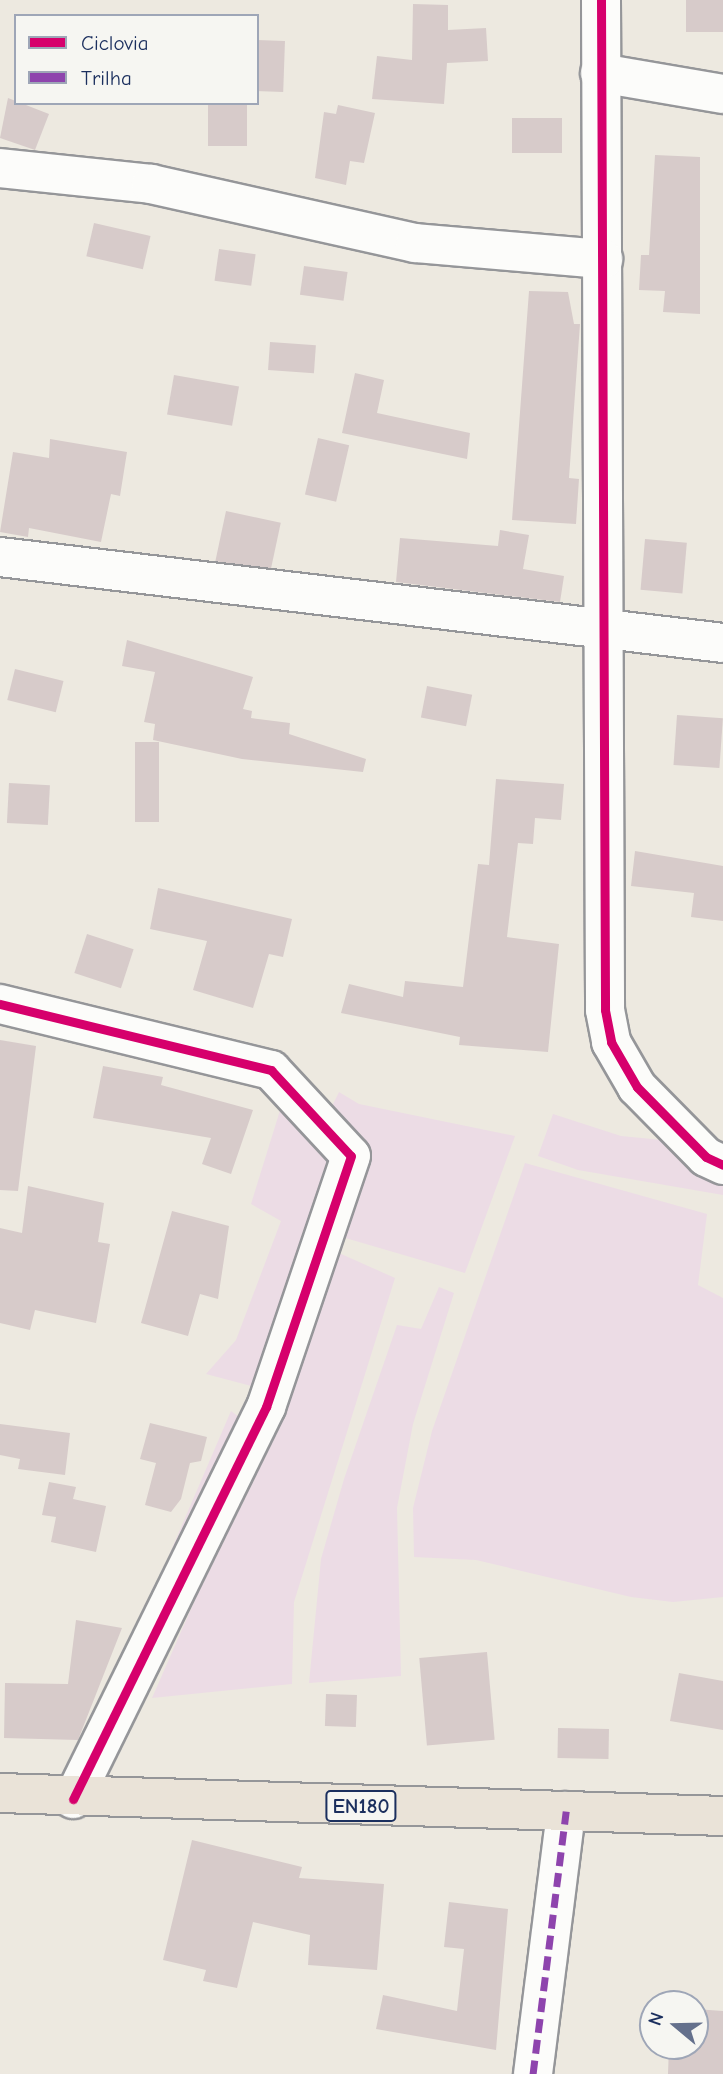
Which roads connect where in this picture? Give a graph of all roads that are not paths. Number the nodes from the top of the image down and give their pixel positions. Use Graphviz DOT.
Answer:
graph roads {
  1 [pos="601,0"];
  2 [pos="600,73"];
  3 [pos="723,94"];
  4 [pos="0,168"];
  5 [pos="603,259"];
  6 [pos="0,556"];
  7 [pos="605,631"];
  8 [pos="723,643"];
  9 [pos="0,1004"];
  10 [pos="723,1165"];
  11 [pos="0,1793"];
  12 [pos="73,1799"];
  13 [pos="566,1811"];
  14 [pos="723,1816"];
  15 [pos="533,2074"];
  1 -- 2 [label="street"];
  2 -- 3 [label="street"];
  2 -- 5 [label="street"];
  4 -- 5 [label="street"];
  5 -- 7 [label="street"];
  6 -- 7 [label="street"];
  7 -- 8 [label="street"];
  7 -- 10 [label="street"];
  9 -- 12 [label="street"];
  11 -- 12 [label="main road, EN180"];
  12 -- 13 [label="main road, EN180"];
  13 -- 14 [label="main road, EN180"];
  13 -- 15 [label="street"];
}
